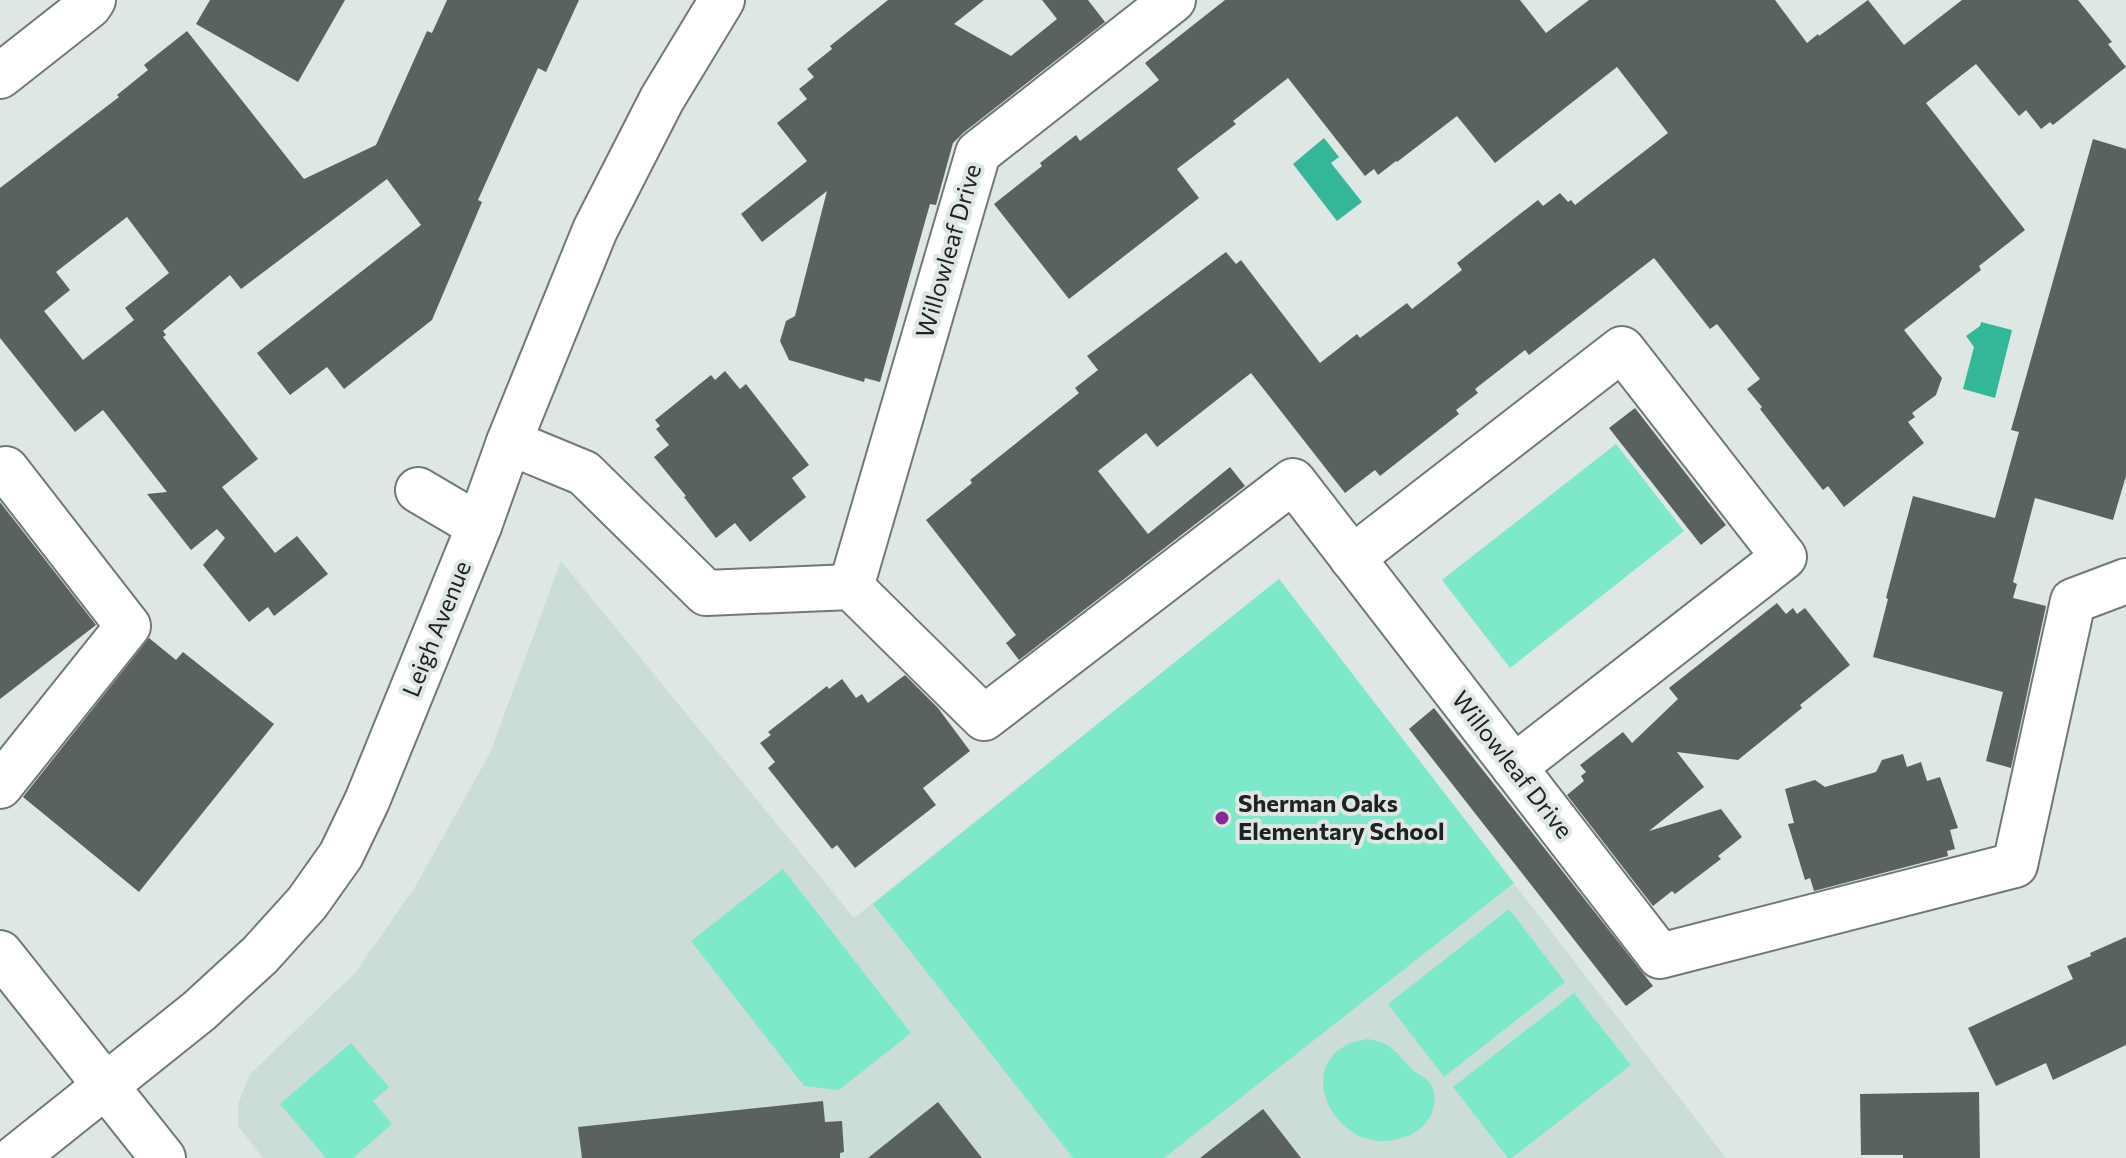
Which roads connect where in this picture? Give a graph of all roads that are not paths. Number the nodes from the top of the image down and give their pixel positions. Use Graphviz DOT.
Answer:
graph roads {
  1 [pos="93,0"];
  2 [pos="722,0"];
  3 [pos="1173,0"];
  4 [pos="0,76"];
  5 [pos="509,442"];
  6 [pos="6,469"];
  7 [pos="418,490"];
  8 [pos="479,526"];
  9 [pos="1352,558"];
  10 [pos="2126,581"];
  11 [pos="851,587"];
  12 [pos="1514,767"];
  13 [pos="0,786"];
  14 [pos="0,953"];
  15 [pos="106,1088"];
  16 [pos="15,1158"];
  17 [pos="163,1158"];
  1 -- 4 [label="street"];
  2 -- 5 [label="street, Leigh Avenue"];
  3 -- 11 [label="street, Willowleaf Drive"];
  5 -- 8 [label="street, Leigh Avenue"];
  5 -- 11 [label="street"];
  6 -- 13 [label="street"];
  7 -- 8 [label="street"];
  8 -- 15 [label="street, Leigh Avenue"];
  9 -- 11 [label="street, Willowleaf Drive"];
  9 -- 12 [label="street, Willowleaf Drive"];
  9 -- 12 [label="street"];
  10 -- 12 [label="street, Willowleaf Drive"];
  14 -- 15 [label="street"];
  15 -- 16 [label="street, Leigh Avenue"];
  15 -- 17 [label="street"];
}
